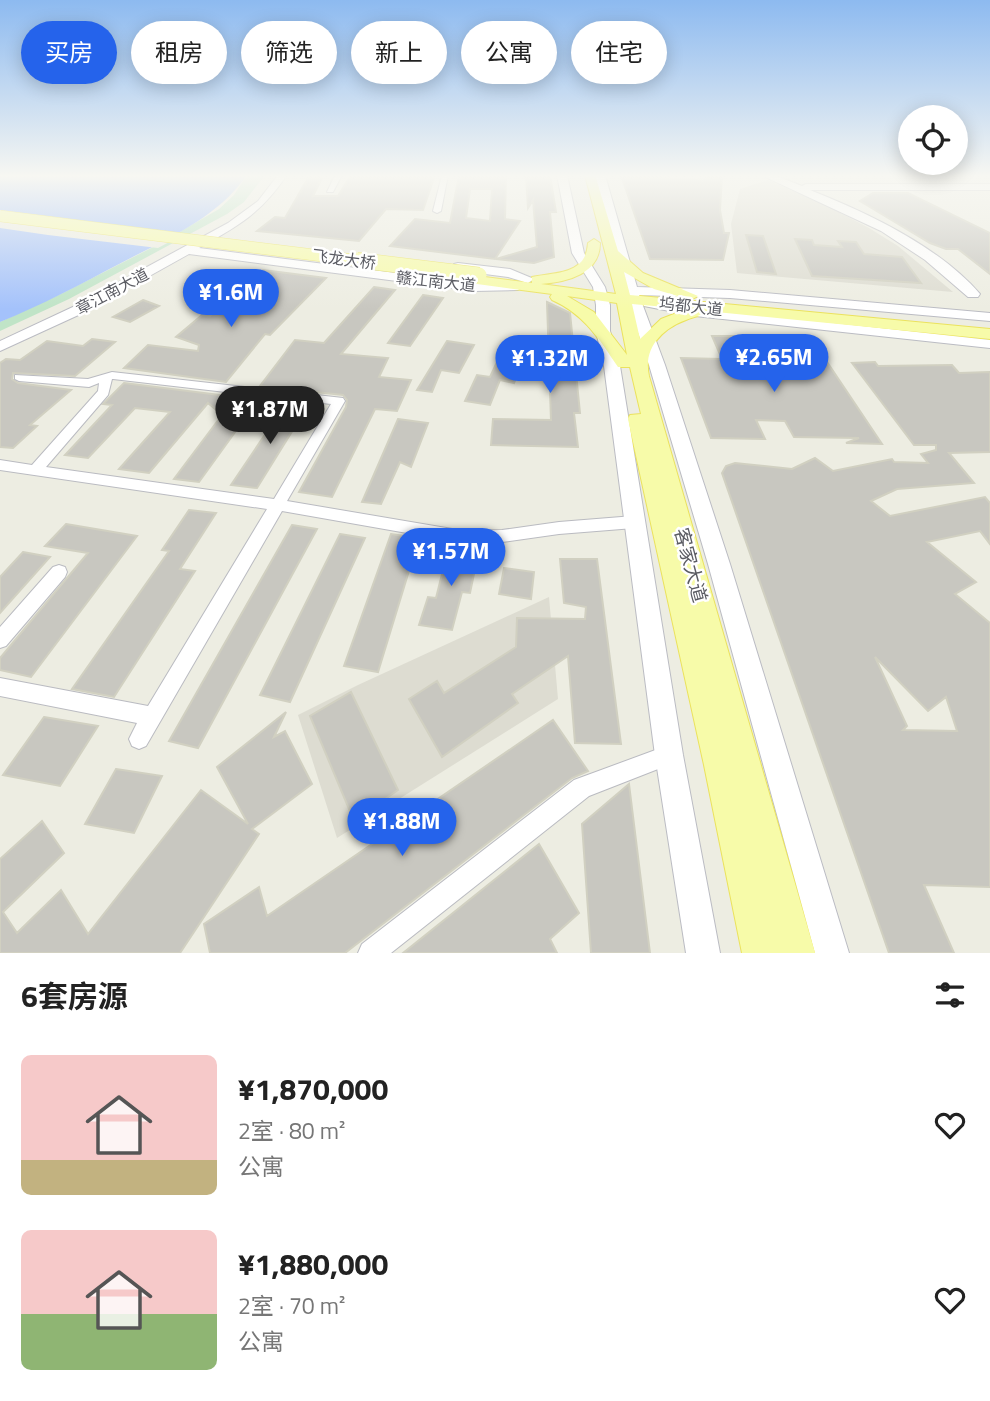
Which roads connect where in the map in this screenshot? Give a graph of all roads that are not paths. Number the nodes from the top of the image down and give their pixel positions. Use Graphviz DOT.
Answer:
graph roads {
  1 [pos="4,219"];
  2 [pos="230,219"];
  3 [pos="240,219"];
  4 [pos="571,219"];
  5 [pos="593,219"];
  6 [pos="598,219"];
  7 [pos="608,219"];
  8 [pos="867,219"];
  9 [pos="211,237"];
  10 [pos="602,246"];
  11 [pos="188,250"];
  12 [pos="586,266"];
  13 [pos="478,278"];
  14 [pos="525,283"];
  15 [pos="620,292"];
  16 [pos="679,292"];
  17 [pos="973,294"];
  18 [pos="990,302"];
  19 [pos="722,305"];
  20 [pos="695,312"];
  21 [pos="953,313"];
  22 [pos="990,317"];
  23 [pos="990,326"];
  24 [pos="603,331"];
  25 [pos="990,334"];
  26 [pos="0,338"];
  27 [pos="647,342"];
  28 [pos="990,344"];
  29 [pos="0,347"];
  30 [pos="632,370"];
  31 [pos="19,377"];
  32 [pos="106,378"];
  33 [pos="0,465"];
  34 [pos="35,470"];
  35 [pos="278,505"];
  36 [pos="634,522"];
  37 [pos="59,572"];
  38 [pos="0,640"];
  39 [pos="0,687"];
  40 [pos="151,716"];
  41 [pos="139,739"];
  42 [pos="668,755"];
  43 [pos="371,953"];
  44 [pos="703,953"];
  45 [pos="761,953"];
  46 [pos="796,953"];
  47 [pos="832,953"];
  1 -- 13 [label="main road, 飞龙大桥, bridge"];
  2 -- 26 [label="street, 章江南大道"];
  3 -- 9 [label="street, 章江南大道"];
  4 -- 12 [label="street"];
  5 -- 10 [label="main road, 客家大道"];
  6 -- 10 [label="main road, 客家大道"];
  7 -- 15 [label="street"];
  8 -- 17 [label="street"];
  9 -- 11 [label="street, 章江南大道"];
  9 -- 14 [label="street"];
  10 -- 12 [label="main road"];
  10 -- 15 [label="main road, 客家大道"];
  11 -- 14 [label="street, 赣江南大道"];
  11 -- 29 [label="street, 章江南大道"];
  12 -- 14 [label="main road"];
  12 -- 15 [label="street"];
  13 -- 14 [label="main road, 坞都大道"];
  14 -- 15 [label="main road, 坞都大道"];
  14 -- 24 [label="main road"];
  15 -- 16 [label="street"];
  15 -- 16 [label="main road"];
  15 -- 19 [label="main road, 坞都大道"];
  15 -- 20 [label="street"];
  15 -- 24 [label="street"];
  15 -- 27 [label="street"];
  15 -- 30 [label="main road, 客家大道"];
  16 -- 19 [label="main road"];
  16 -- 21 [label="street"];
  17 -- 18 [label="street"];
  17 -- 21 [label="street"];
  19 -- 20 [label="main road"];
  19 -- 23 [label="main road, 坞都大道"];
  19 -- 25 [label="main road, 坞都大道"];
  20 -- 27 [label="main road"];
  20 -- 28 [label="street"];
  21 -- 22 [label="street"];
  24 -- 30 [label="main road"];
  24 -- 36 [label="street"];
  27 -- 30 [label="main road"];
  27 -- 47 [label="street"];
  30 -- 45 [label="main road, 客家大道"];
  30 -- 46 [label="main road, 客家大道"];
  31 -- 32 [label="street"];
  32 -- 34 [label="street"];
  32 -- 35 [label="street"];
  33 -- 34 [label="street"];
  34 -- 35 [label="street"];
  35 -- 36 [label="street"];
  35 -- 40 [label="street"];
  36 -- 42 [label="street"];
  37 -- 38 [label="street"];
  39 -- 40 [label="street"];
  40 -- 41 [label="street"];
  42 -- 43 [label="street"];
  42 -- 44 [label="street"];
}
